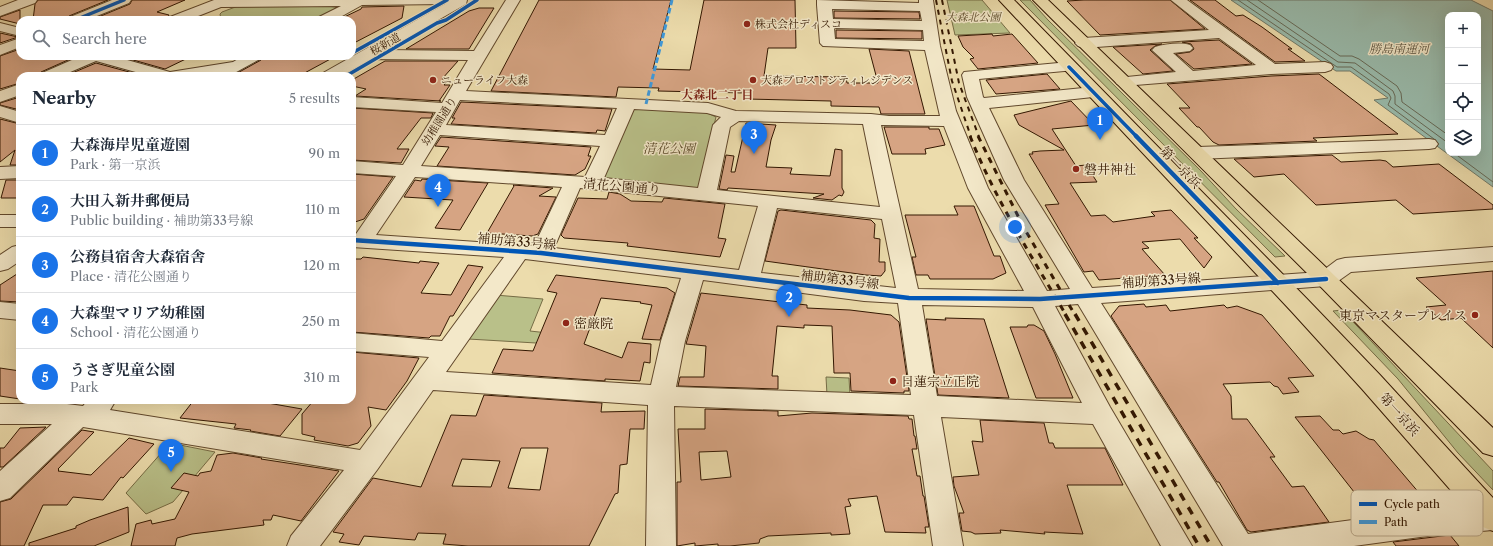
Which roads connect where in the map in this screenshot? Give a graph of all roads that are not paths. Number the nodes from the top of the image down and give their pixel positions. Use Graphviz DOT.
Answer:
graph roads {
  1 [pos="30,0"];
  2 [pos="124,0"];
  3 [pos="451,0"];
  4 [pos="462,0"];
  5 [pos="513,0"];
  6 [pos="1006,0"];
  7 [pos="1040,0"];
  8 [pos="1178,0"];
  9 [pos="293,1"];
  10 [pos="361,1"];
  11 [pos="824,2"];
  12 [pos="875,3"];
  13 [pos="926,4"];
  14 [pos="208,9"];
  15 [pos="0,12"];
  16 [pos="85,16"];
  17 [pos="187,16"];
  18 [pos="332,16"];
  19 [pos="826,23"];
  20 [pos="877,24"];
  21 [pos="0,26"];
  22 [pos="930,26"];
  23 [pos="16,31"];
  24 [pos="1223,33"];
  25 [pos="1198,35"];
  26 [pos="1083,43"];
  27 [pos="16,44"];
  28 [pos="879,45"];
  29 [pos="932,46"];
  30 [pos="0,50"];
  31 [pos="368,54"];
  32 [pos="480,56"];
  33 [pos="86,60"];
  34 [pos="110,60"];
  35 [pos="247,60"];
  36 [pos="213,67"];
  37 [pos="1069,67"];
  38 [pos="1325,67"];
  39 [pos="1271,70"];
  40 [pos="57,72"];
  41 [pos="154,72"];
  42 [pos="189,72"];
  43 [pos="336,72"];
  44 [pos="1190,76"];
  45 [pos="1122,81"];
  46 [pos="16,90"];
  47 [pos="1093,92"];
  48 [pos="0,97"];
  49 [pos="356,102"];
  50 [pos="451,102"];
  51 [pos="628,103"];
  52 [pos="978,104"];
  53 [pos="0,111"];
  54 [pos="735,116"];
  55 [pos="16,117"];
  56 [pos="871,120"];
  57 [pos="951,121"];
  58 [pos="434,129"];
  59 [pos="611,141"];
  60 [pos="1429,144"];
  61 [pos="1198,153"];
  62 [pos="356,167"];
  63 [pos="409,170"];
  64 [pos="16,172"];
  65 [pos="0,174"];
  66 [pos="583,182"];
  67 [pos="706,194"];
  68 [pos="769,202"];
  69 [pos="891,214"];
  70 [pos="16,220"];
  71 [pos="0,221"];
  72 [pos="357,240"];
  73 [pos="530,252"];
  74 [pos="16,254"];
  75 [pos="1493,254"];
  76 [pos="0,264"];
  77 [pos="694,272"];
  78 [pos="748,279"];
  79 [pos="1326,279"];
  80 [pos="1278,283"];
  81 [pos="1085,296"];
  82 [pos="909,298"];
  83 [pos="1040,299"];
  84 [pos="0,310"];
  85 [pos="16,312"];
  86 [pos="356,342"];
  87 [pos="448,350"];
  88 [pos="425,380"];
  89 [pos="661,396"];
  90 [pos="927,407"];
  91 [pos="90,411"];
  92 [pos="0,414"];
  93 [pos="1101,414"];
  94 [pos="1493,445"];
  95 [pos="367,462"];
  96 [pos="0,489"];
  97 [pos="1467,490"];
  98 [pos="1483,508"];
  99 [pos="1492,518"];
  100 [pos="1351,533"];
  101 [pos="311,544"];
  102 [pos="661,546"];
  103 [pos="948,546"];
  104 [pos="1176,546"];
  105 [pos="1239,546"];
  106 [pos="1253,546"];
  1 -- 15 [label="street"];
  2 -- 16 [label="street"];
  3 -- 10 [label="street"];
  4 -- 31 [label="street, 桜新道"];
  5 -- 32 [label="street, 幼稚園通り"];
  6 -- 37 [label="highway, 第一京浜"];
  7 -- 26 [label="highway, 第一京浜"];
  8 -- 24 [label="street"];
  9 -- 10 [label="street"];
  9 -- 14 [label="street"];
  10 -- 18 [label="street"];
  11 -- 12 [label="street"];
  11 -- 19 [label="street"];
  12 -- 13 [label="street"];
  12 -- 20 [label="street"];
  13 -- 22 [label="street"];
  14 -- 17 [label="street"];
  19 -- 20 [label="street"];
  19 -- 28 [label="street"];
  20 -- 22 [label="street"];
  20 -- 28 [label="street"];
  21 -- 23 [label="street"];
  22 -- 29 [label="street"];
  24 -- 25 [label="street"];
  24 -- 39 [label="street"];
  25 -- 26 [label="street"];
  25 -- 44 [label="street"];
  26 -- 45 [label="highway, 第一京浜"];
  27 -- 30 [label="street"];
  28 -- 29 [label="street"];
  29 -- 57 [label="street"];
  31 -- 32 [label="street"];
  31 -- 43 [label="street, 桜新道"];
  32 -- 50 [label="street, 幼稚園通り"];
  33 -- 40 [label="street"];
  34 -- 41 [label="street"];
  35 -- 36 [label="street"];
  36 -- 42 [label="street"];
  37 -- 47 [label="highway, 第一京浜"];
  37 -- 52 [label="street"];
  38 -- 39 [label="street"];
  39 -- 44 [label="street"];
  44 -- 45 [label="street"];
  45 -- 61 [label="highway, 第一京浜"];
  46 -- 48 [label="street"];
  47 -- 52 [label="street"];
  47 -- 80 [label="highway, 第一京浜"];
  49 -- 50 [label="street"];
  50 -- 51 [label="street"];
  50 -- 58 [label="street, 幼稚園通り"];
  51 -- 54 [label="street"];
  51 -- 59 [label="street"];
  52 -- 81 [label="street"];
  53 -- 55 [label="street"];
  54 -- 56 [label="street"];
  54 -- 67 [label="street"];
  56 -- 57 [label="street"];
  56 -- 69 [label="street"];
  57 -- 83 [label="street"];
  58 -- 59 [label="street"];
  58 -- 63 [label="street, 幼稚園通り"];
  59 -- 66 [label="street"];
  60 -- 61 [label="street"];
  61 -- 79 [label="highway, 第一京浜"];
  62 -- 63 [label="street, 清花公園通り"];
  63 -- 66 [label="street, 清花公園通り"];
  63 -- 72 [label="street, 幼稚園通り"];
  64 -- 65 [label="street"];
  66 -- 67 [label="street, 清花公園通り"];
  66 -- 73 [label="street"];
  67 -- 68 [label="street, 清花公園通り"];
  68 -- 69 [label="street, 清花公園通り"];
  68 -- 78 [label="street"];
  69 -- 82 [label="street"];
  70 -- 71 [label="street"];
  72 -- 73 [label="street, 補助第33号線"];
  73 -- 77 [label="street, 補助第33号線"];
  73 -- 87 [label="street"];
  74 -- 76 [label="street"];
  75 -- 79 [label="street"];
  77 -- 78 [label="street, 補助第33号線"];
  77 -- 89 [label="street"];
  78 -- 82 [label="street, 補助第33号線"];
  79 -- 80 [label="street, 補助第33号線"];
  79 -- 94 [label="highway, 第一京浜"];
  80 -- 81 [label="street, 補助第33号線"];
  80 -- 97 [label="highway, 第一京浜"];
  81 -- 83 [label="street, 補助第33号線"];
  81 -- 105 [label="street"];
  82 -- 83 [label="street, 補助第33号線"];
  82 -- 90 [label="street"];
  83 -- 93 [label="street"];
  84 -- 85 [label="street"];
  86 -- 87 [label="street"];
  87 -- 88 [label="street"];
  88 -- 89 [label="street"];
  88 -- 95 [label="street"];
  89 -- 90 [label="street"];
  89 -- 102 [label="street"];
  90 -- 93 [label="street"];
  90 -- 103 [label="street"];
  91 -- 92 [label="street"];
  91 -- 95 [label="street"];
  91 -- 96 [label="street"];
  93 -- 104 [label="street"];
  95 -- 101 [label="street"];
  98 -- 99 [label="highway, 第一京浜"];
  100 -- 106 [label="street"];
}
